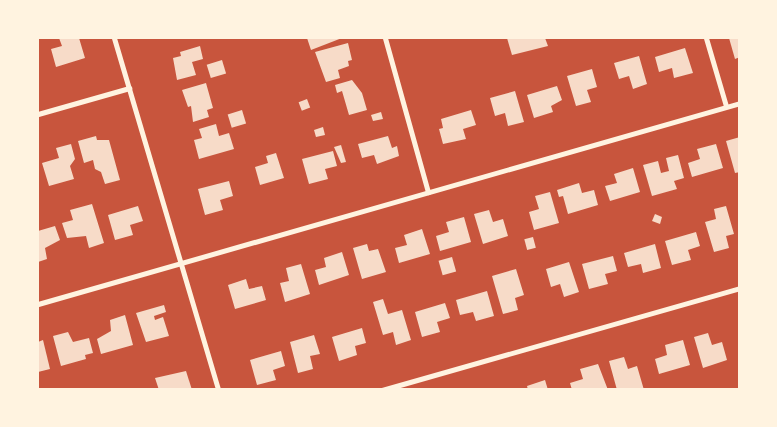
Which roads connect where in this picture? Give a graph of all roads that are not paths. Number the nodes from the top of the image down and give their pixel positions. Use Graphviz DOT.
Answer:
graph roads {
  1 [pos="114,38"];
  2 [pos="385,38"];
  3 [pos="706,38"];
  4 [pos="129,88"];
  5 [pos="740,103"];
  6 [pos="726,106"];
  7 [pos="38,114"];
  8 [pos="428,192"];
  9 [pos="181,262"];
  10 [pos="740,288"];
  11 [pos="38,304"];
  12 [pos="218,390"];
  13 [pos="382,390"];
  1 -- 4 [label="street"];
  2 -- 8 [label="street"];
  3 -- 6 [label="street"];
  4 -- 7 [label="street"];
  4 -- 9 [label="street"];
  5 -- 6 [label="street"];
  6 -- 8 [label="street"];
  8 -- 9 [label="street"];
  9 -- 11 [label="street"];
  9 -- 12 [label="street"];
  10 -- 13 [label="street"];
}
